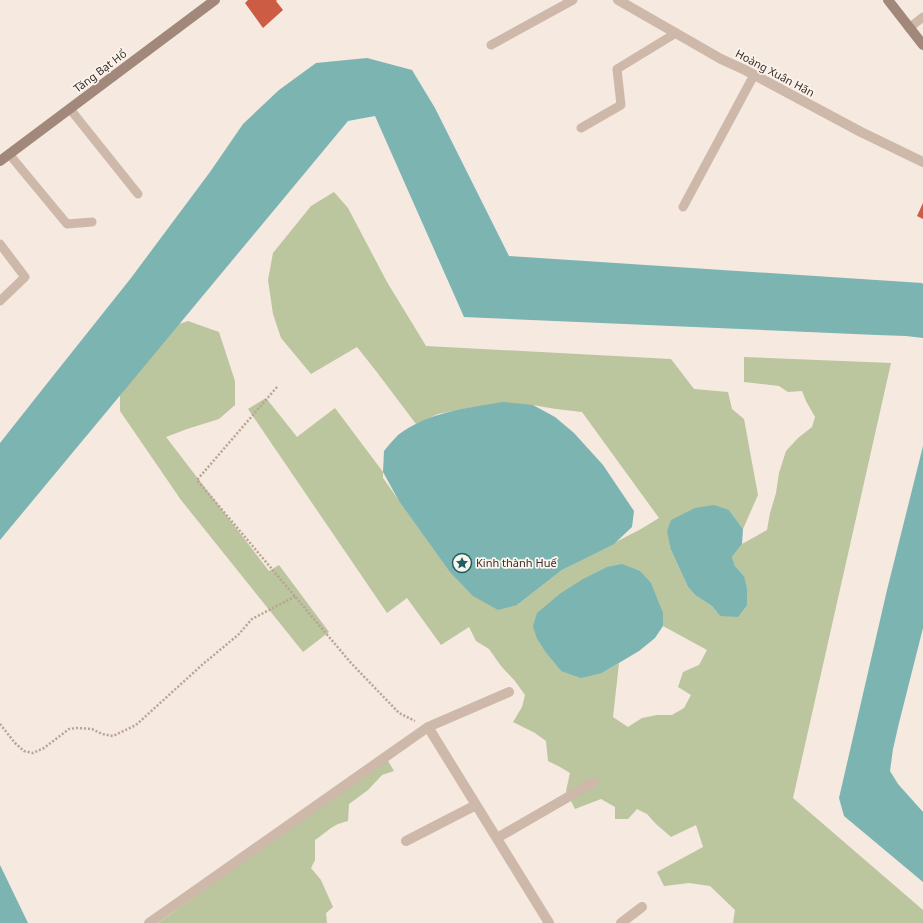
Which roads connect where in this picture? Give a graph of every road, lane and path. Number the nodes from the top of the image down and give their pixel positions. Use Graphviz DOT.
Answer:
graph roads {
  1 [pos="215,0"];
  2 [pos="573,0"];
  3 [pos="618,0"];
  4 [pos="888,0"];
  5 [pos="923,18"];
  6 [pos="909,28"];
  7 [pos="676,33"];
  8 [pos="491,45"];
  9 [pos="923,45"];
  10 [pos="754,75"];
  11 [pos="70,109"];
  12 [pos="581,128"];
  13 [pos="9,154"];
  14 [pos="0,161"];
  15 [pos="923,162"];
  16 [pos="138,194"];
  17 [pos="683,207"];
  18 [pos="92,222"];
  19 [pos="0,244"];
  20 [pos="0,301"];
  21 [pos="277,387"];
  22 [pos="296,596"];
  23 [pos="509,692"];
  24 [pos="0,724"];
  25 [pos="428,727"];
  26 [pos="594,782"];
  27 [pos="476,805"];
  28 [pos="497,838"];
  29 [pos="406,841"];
  30 [pos="642,907"];
  31 [pos="149,923"];
  32 [pos="549,923"];
  33 [pos="620,923"];
  1 -- 11 [label="main road, Tăng Bạt Hổ"];
  2 -- 8 [label="lane"];
  3 -- 7 [label="street, Hoàng Xuân Hãn"];
  4 -- 6 [label="main road"];
  5 -- 6 [label="lane"];
  6 -- 9 [label="main road"];
  7 -- 10 [label="street, Hoàng Xuân Hãn"];
  7 -- 12 [label="lane"];
  10 -- 15 [label="street, Hoàng Xuân Hãn"];
  10 -- 17 [label="lane"];
  11 -- 13 [label="main road, Tăng Bạt Hổ"];
  11 -- 16 [label="lane"];
  13 -- 14 [label="main road, Tăng Bạt Hổ"];
  13 -- 18 [label="lane"];
  19 -- 20 [label="lane"];
  21 -- 22 [label="path"];
  22 -- 24 [label="path"];
  22 -- 25 [label="path"];
  23 -- 25 [label="street"];
  25 -- 27 [label="street"];
  25 -- 31 [label="street"];
  26 -- 28 [label="street"];
  27 -- 28 [label="street"];
  27 -- 29 [label="street"];
  28 -- 32 [label="street"];
  30 -- 33 [label="street"];
}
